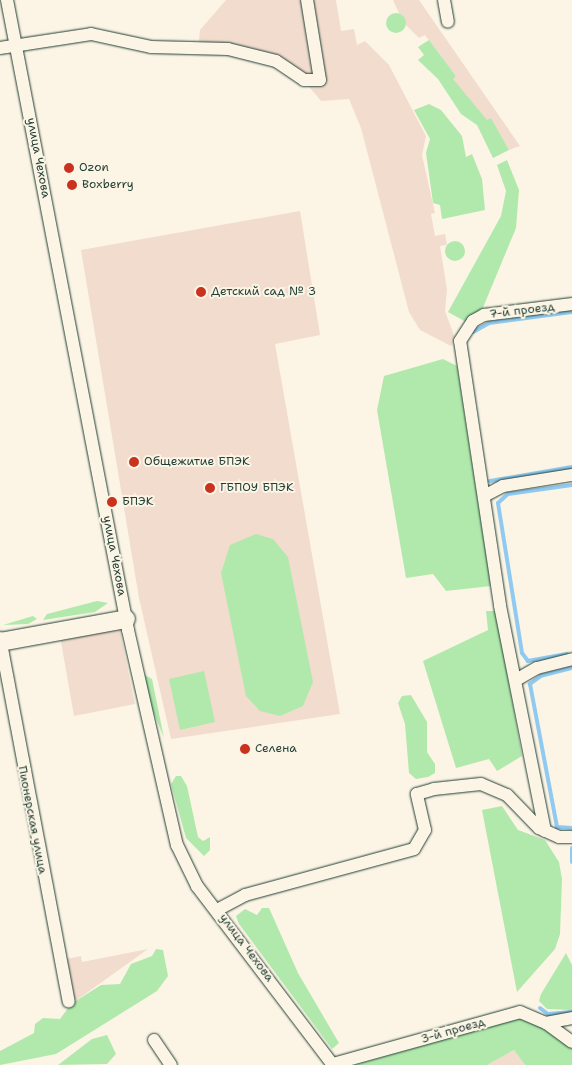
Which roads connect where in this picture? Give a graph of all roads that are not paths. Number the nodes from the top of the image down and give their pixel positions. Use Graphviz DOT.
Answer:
graph roads {
  1 [pos="7,0"];
  2 [pos="307,0"];
  3 [pos="444,0"];
  4 [pos="448,22"];
  5 [pos="15,45"];
  6 [pos="0,48"];
  7 [pos="572,304"];
  8 [pos="572,474"];
  9 [pos="486,494"];
  10 [pos="126,619"];
  11 [pos="0,640"];
  12 [pos="572,659"];
  13 [pos="516,680"];
  14 [pos="545,831"];
  15 [pos="572,837"];
  16 [pos="217,910"];
  17 [pos="69,1002"];
  18 [pos="572,1018"];
  19 [pos="546,1023"];
  20 [pos="154,1040"];
  21 [pos="572,1042"];
  22 [pos="172,1065"];
  23 [pos="333,1065"];
  1 -- 5 [label="street, улица Чехова"];
  2 -- 5 [label="street"];
  3 -- 4 [label="street"];
  5 -- 6 [label="street"];
  5 -- 10 [label="street, улица Чехова"];
  7 -- 9 [label="street, 7-й проезд"];
  8 -- 9 [label="street"];
  9 -- 13 [label="street"];
  10 -- 11 [label="street"];
  10 -- 16 [label="street, улица Чехова"];
  11 -- 17 [label="street, Пионерская улица"];
  12 -- 13 [label="street"];
  13 -- 14 [label="street"];
  14 -- 15 [label="street"];
  14 -- 16 [label="street"];
  16 -- 23 [label="street, улица Чехова"];
  18 -- 19 [label="street"];
  19 -- 21 [label="street, 3-й проезд"];
  19 -- 23 [label="street, 3-й проезд"];
  20 -- 22 [label="street"];
}
